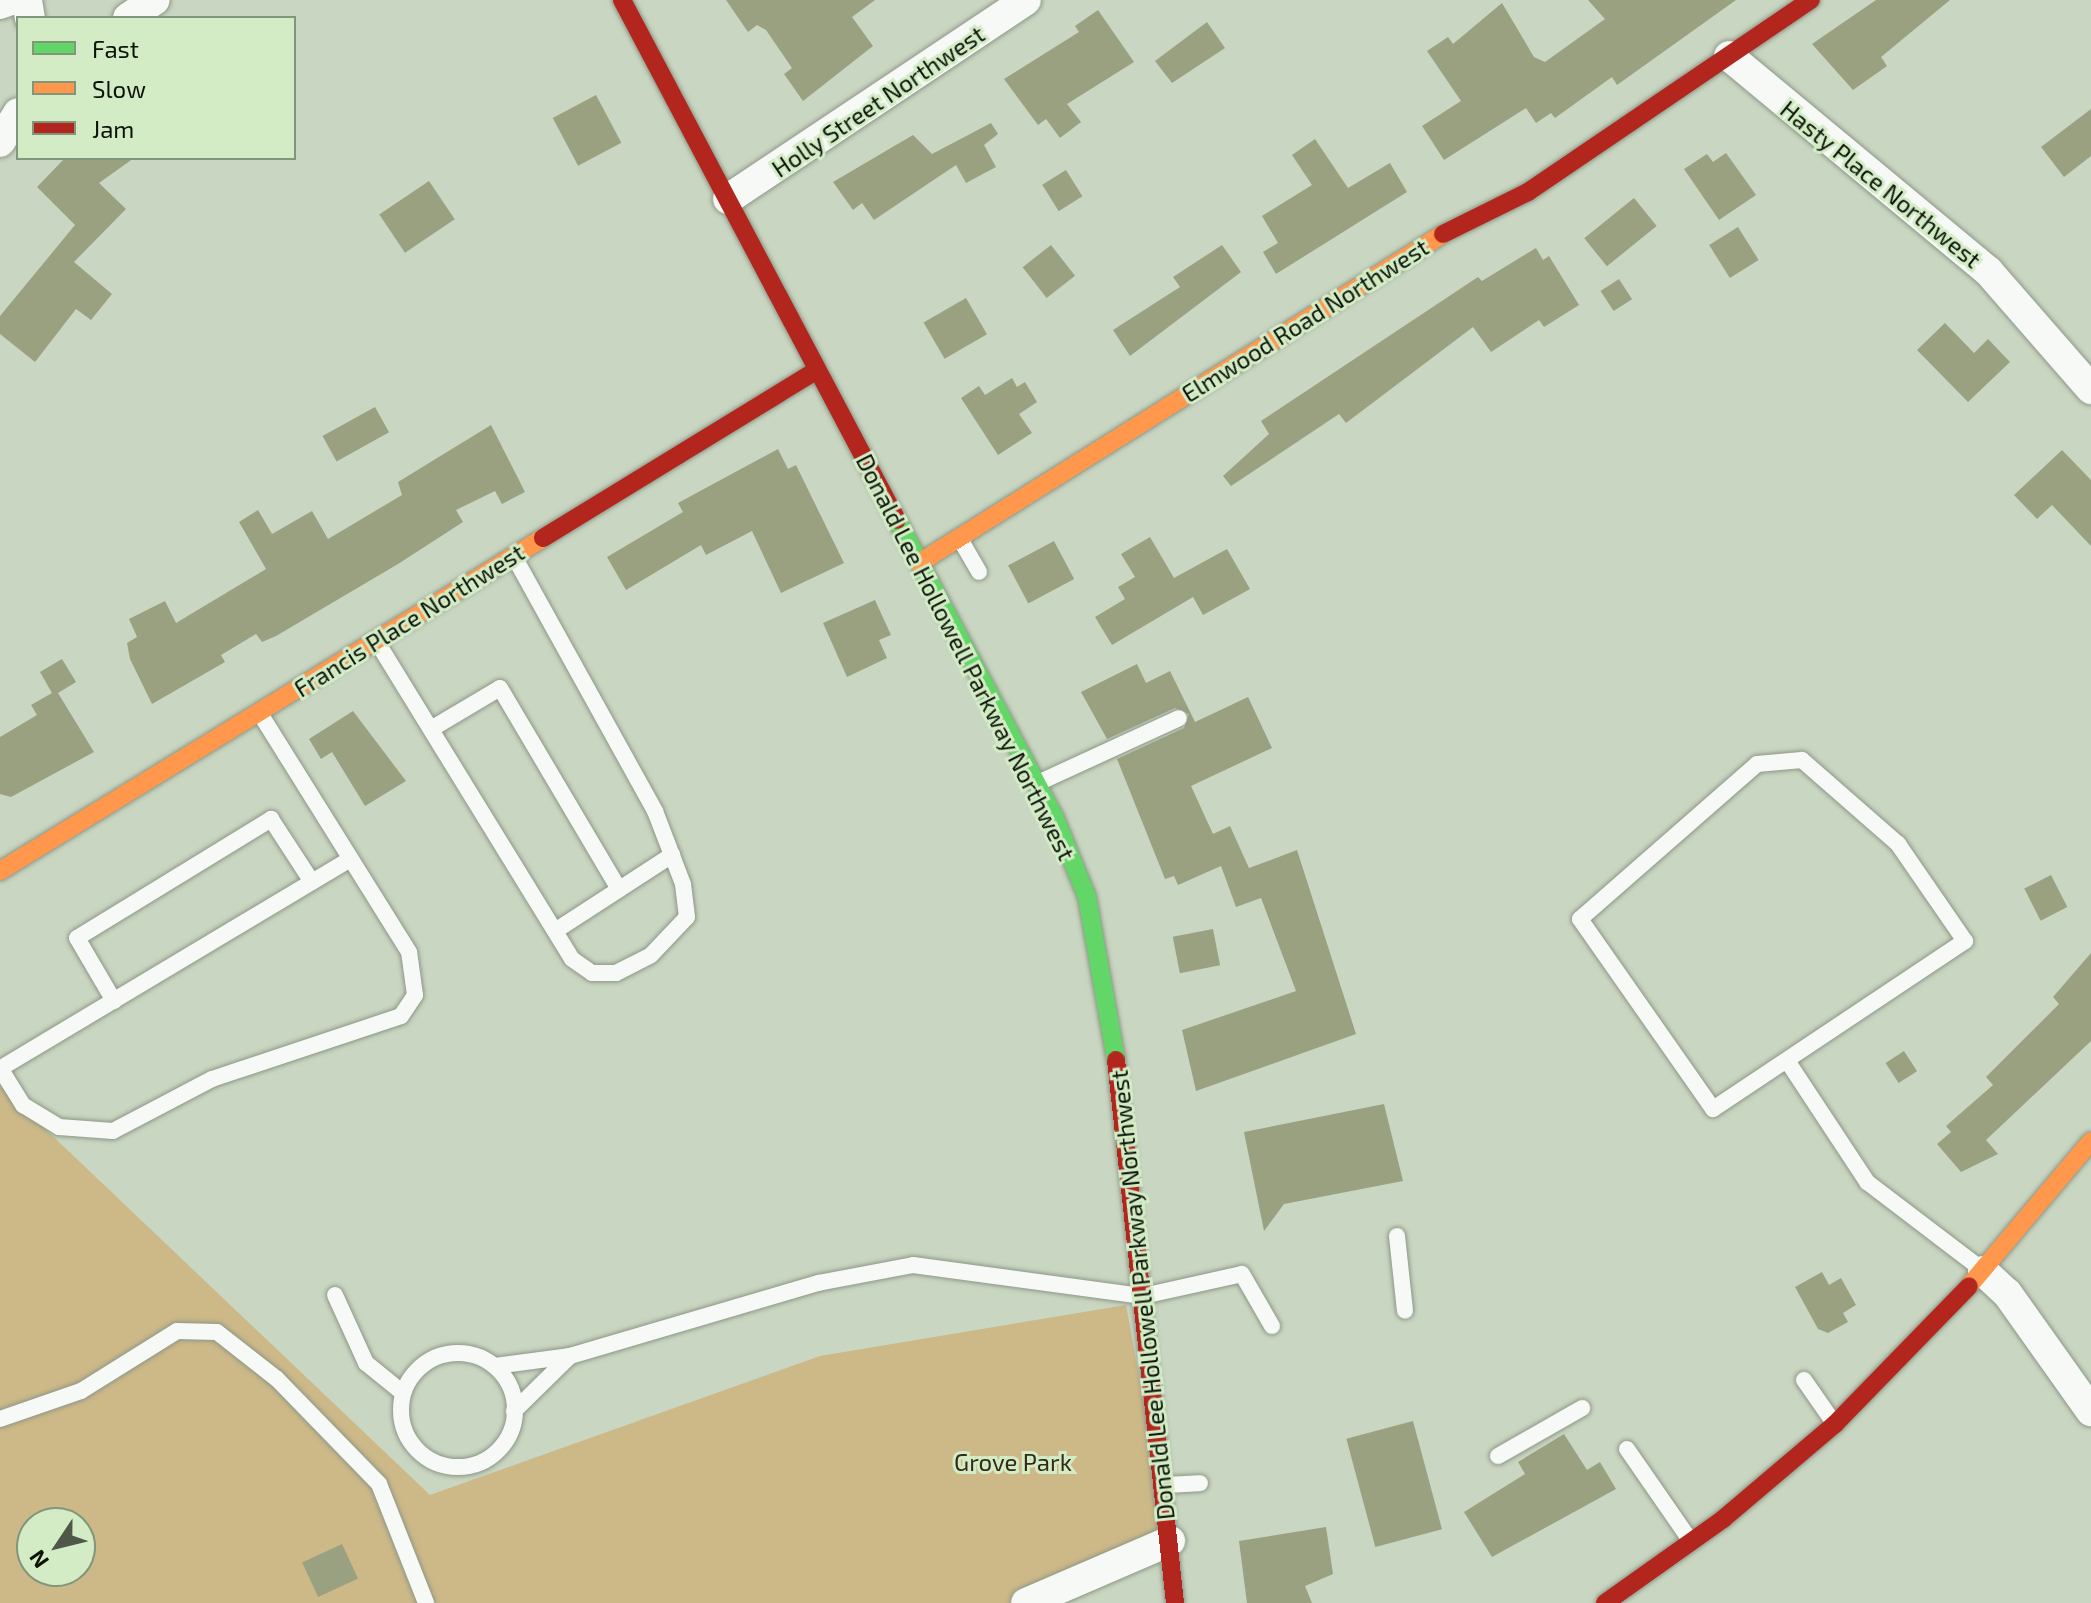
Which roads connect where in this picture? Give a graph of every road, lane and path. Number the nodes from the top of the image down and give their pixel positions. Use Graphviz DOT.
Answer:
graph roads {
  1 [pos="11,0"];
  2 [pos="155,0"];
  3 [pos="622,0"];
  4 [pos="1026,0"];
  5 [pos="1811,0"];
  6 [pos="0,4"];
  7 [pos="131,16"];
  8 [pos="1729,56"];
  9 [pos="16,116"];
  10 [pos="0,142"];
  11 [pos="728,199"];
  12 [pos="817,370"];
  13 [pos="2091,389"];
  14 [pos="959,538"];
  15 [pos="514,556"];
  16 [pos="919,563"];
  17 [pos="979,572"];
  18 [pos="376,640"];
  19 [pos="259,712"];
  20 [pos="1179,718"];
  21 [pos="431,729"];
  22 [pos="1037,784"];
  23 [pos="672,855"];
  24 [pos="349,860"];
  25 [pos="0,871"];
  26 [pos="312,882"];
  27 [pos="619,889"];
  28 [pos="555,931"];
  29 [pos="114,1001"];
  30 [pos="1788,1062"];
  31 [pos="0,1068"];
  32 [pos="2091,1141"];
  33 [pos="1397,1236"];
  34 [pos="1983,1271"];
  35 [pos="335,1295"];
  36 [pos="1143,1296"];
  37 [pos="1405,1311"];
  38 [pos="1272,1326"];
  39 [pos="570,1356"];
  40 [pos="495,1366"];
  41 [pos="1804,1380"];
  42 [pos="403,1393"];
  43 [pos="1582,1408"];
  44 [pos="514,1411"];
  45 [pos="2091,1411"];
  46 [pos="0,1419"];
  47 [pos="1835,1424"];
  48 [pos="1627,1449"];
  49 [pos="1498,1456"];
  50 [pos="1200,1483"];
  51 [pos="1164,1485"];
  52 [pos="1170,1541"];
  53 [pos="1691,1541"];
  54 [pos="1612,1601"];
  55 [pos="426,1603"];
  56 [pos="1026,1603"];
  57 [pos="1175,1603"];
  1 -- 6 [label="street"];
  2 -- 7 [label="street"];
  3 -- 11 [label="street, Donald Lee Hollowell Parkway Northwest"];
  4 -- 11 [label="street, Holly Street Northwest"];
  5 -- 8 [label="street, Elmwood Road Northwest"];
  8 -- 13 [label="street, Hasty Place Northwest"];
  8 -- 14 [label="street, Elmwood Road Northwest"];
  9 -- 10 [label="street"];
  11 -- 12 [label="street, Donald Lee Hollowell Parkway Northwest"];
  12 -- 15 [label="street, Francis Place Northwest"];
  12 -- 16 [label="street, Donald Lee Hollowell Parkway Northwest"];
  14 -- 16 [label="street, Elmwood Road Northwest"];
  14 -- 17 [label="lane"];
  15 -- 18 [label="street, Francis Place Northwest"];
  15 -- 23 [label="lane"];
  16 -- 22 [label="street, Donald Lee Hollowell Parkway Northwest"];
  18 -- 19 [label="street, Francis Place Northwest"];
  18 -- 21 [label="lane"];
  19 -- 24 [label="lane"];
  19 -- 25 [label="street, Francis Place Northwest"];
  20 -- 22 [label="lane"];
  21 -- 27 [label="lane"];
  21 -- 28 [label="lane"];
  22 -- 36 [label="street, Donald Lee Hollowell Parkway Northwest"];
  23 -- 27 [label="lane"];
  23 -- 28 [label="lane"];
  24 -- 26 [label="lane"];
  24 -- 31 [label="lane"];
  26 -- 29 [label="lane"];
  26 -- 29 [label="lane"];
  27 -- 28 [label="lane"];
  29 -- 31 [label="lane"];
  30 -- 30 [label="lane"];
  30 -- 34 [label="lane"];
  32 -- 34 [label="street"];
  33 -- 37 [label="lane"];
  34 -- 45 [label="street"];
  34 -- 47 [label="street"];
  35 -- 42 [label="lane"];
  36 -- 38 [label="lane"];
  36 -- 39 [label="lane"];
  36 -- 51 [label="street, Donald Lee Hollowell Parkway Northwest"];
  39 -- 40 [label="lane"];
  39 -- 44 [label="lane"];
  40 -- 42 [label="lane"];
  40 -- 44 [label="lane"];
  41 -- 47 [label="lane"];
  42 -- 44 [label="lane"];
  43 -- 49 [label="lane"];
  46 -- 55 [label="lane"];
  47 -- 53 [label="street"];
  48 -- 53 [label="lane"];
  50 -- 51 [label="lane"];
  51 -- 52 [label="street, Donald Lee Hollowell Parkway Northwest"];
  52 -- 56 [label="street"];
  52 -- 57 [label="street, Donald Lee Hollowell Parkway Northwest"];
  53 -- 54 [label="street"];
}
